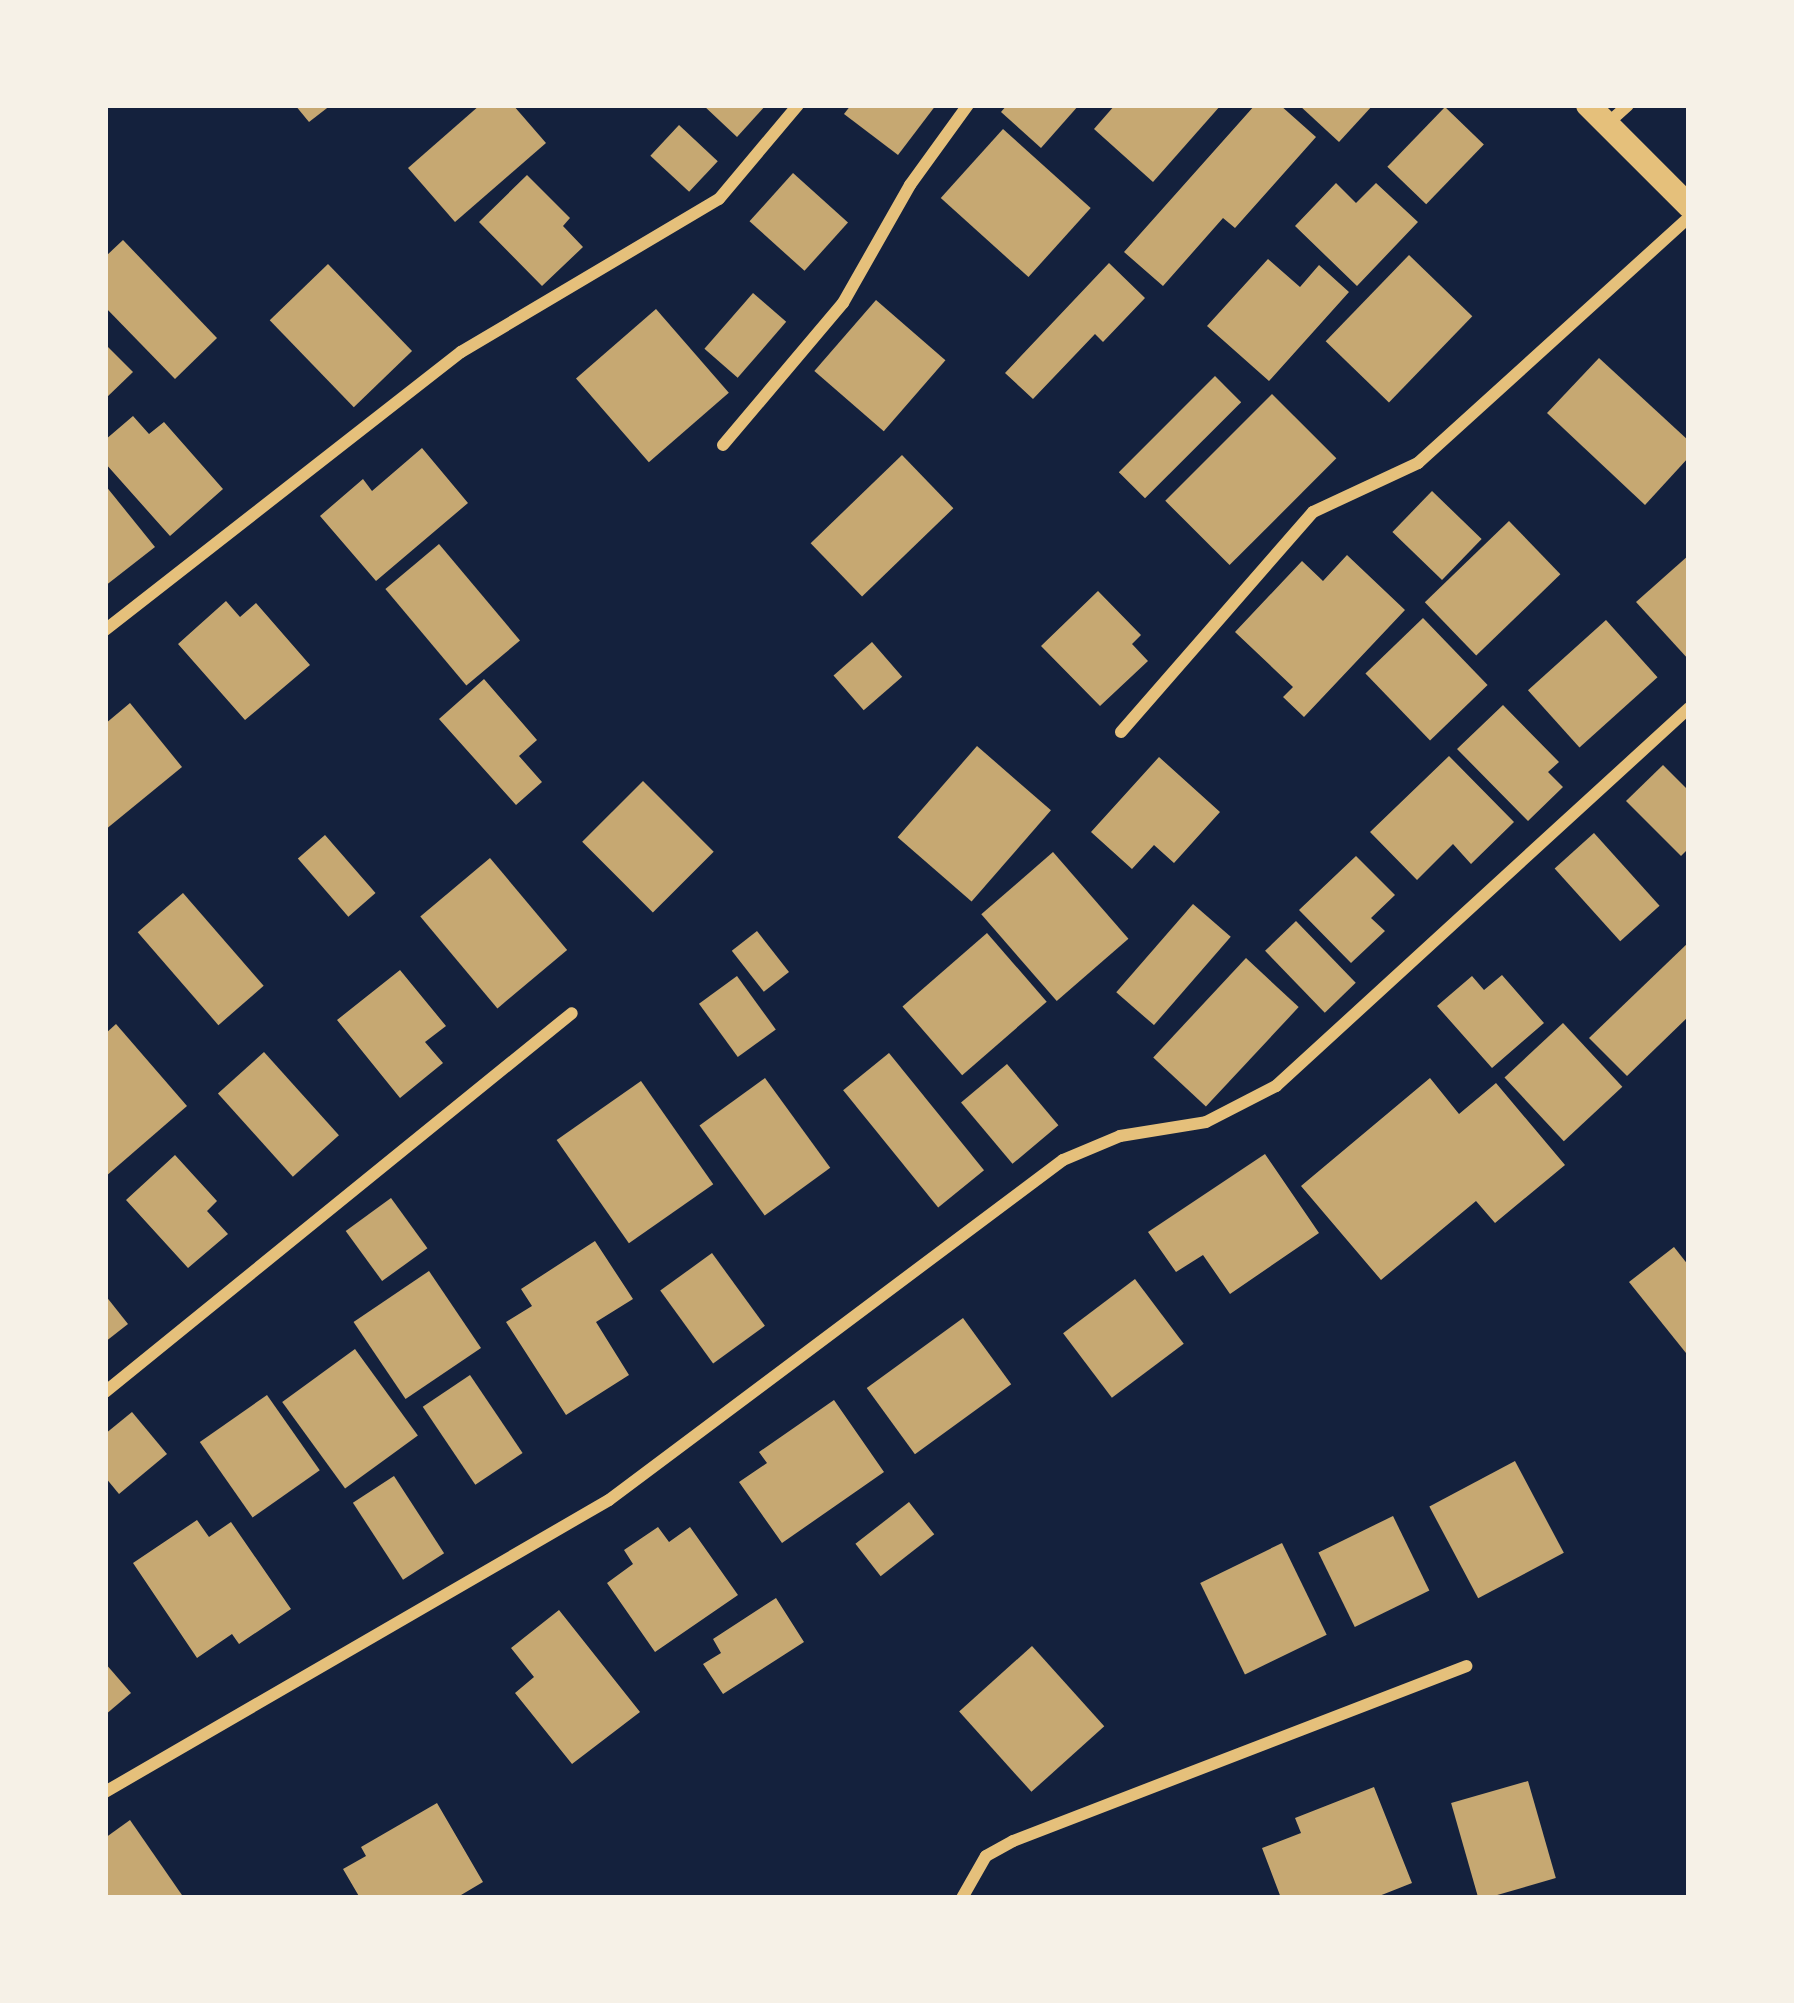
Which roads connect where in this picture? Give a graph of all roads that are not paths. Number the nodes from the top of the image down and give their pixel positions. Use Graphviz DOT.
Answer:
graph roads {
  1 [pos="798,105"];
  2 [pos="968,105"];
  3 [pos="1588,105"];
  4 [pos="1628,105"];
  5 [pos="1607,124"];
  6 [pos="1689,206"];
  7 [pos="1689,217"];
  8 [pos="723,445"];
  9 [pos="105,630"];
  10 [pos="1689,707"];
  11 [pos="1121,733"];
  12 [pos="572,1013"];
  13 [pos="105,1392"];
  14 [pos="1466,1666"];
  15 [pos="105,1792"];
  16 [pos="962,1898"];
  1 -- 9 [label="street"];
  2 -- 8 [label="street"];
  3 -- 5 [label="main road"];
  4 -- 5 [label="street"];
  5 -- 6 [label="main road"];
  7 -- 11 [label="street"];
  10 -- 15 [label="street"];
  12 -- 13 [label="street"];
  14 -- 16 [label="street"];
}
